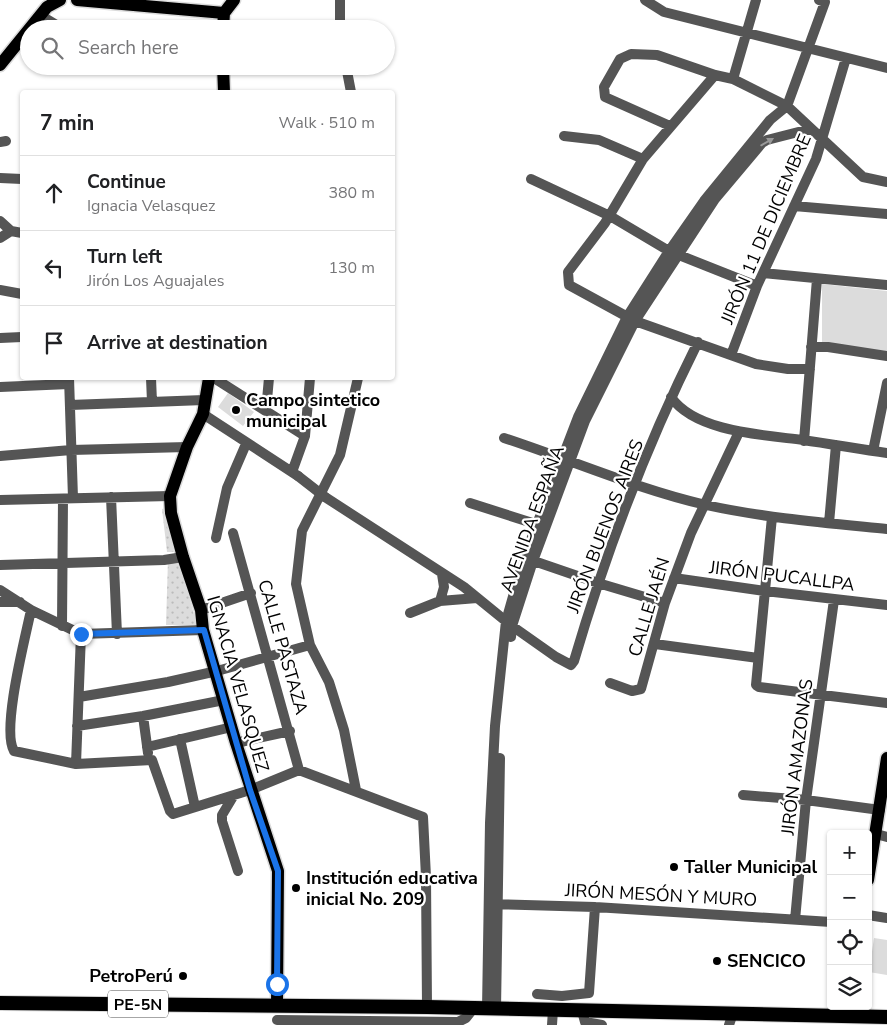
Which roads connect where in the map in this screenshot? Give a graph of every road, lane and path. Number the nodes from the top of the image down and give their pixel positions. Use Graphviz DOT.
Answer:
graph roads {
  1 [pos="60,0"];
  2 [pos="77,0"];
  3 [pos="234,0"];
  4 [pos="340,0"];
  5 [pos="645,0"];
  6 [pos="756,0"];
  7 [pos="822,1"];
  8 [pos="127,2"];
  9 [pos="224,13"];
  10 [pos="40,15"];
  11 [pos="36,20"];
  12 [pos="48,20"];
  13 [pos="224,20"];
  14 [pos="340,20"];
  15 [pos="746,34"];
  16 [pos="20,40"];
  17 [pos="810,49"];
  18 [pos="846,58"];
  19 [pos="0,65"];
  20 [pos="887,68"];
  21 [pos="224,75"];
  22 [pos="348,75"];
  23 [pos="715,75"];
  24 [pos="733,79"];
  25 [pos="224,90"];
  26 [pos="351,90"];
  27 [pos="787,106"];
  28 [pos="670,126"];
  29 [pos="810,129"];
  30 [pos="564,136"];
  31 [pos="822,140"];
  32 [pos="643,159"];
  33 [pos="0,178"];
  34 [pos="531,178"];
  35 [pos="20,179"];
  36 [pos="887,182"];
  37 [pos="716,192"];
  38 [pos="794,206"];
  39 [pos="887,214"];
  40 [pos="610,216"];
  41 [pos="0,221"];
  42 [pos="11,231"];
  43 [pos="20,233"];
  44 [pos="0,238"];
  45 [pos="673,252"];
  46 [pos="763,273"];
  47 [pos="818,279"];
  48 [pos="887,285"];
  49 [pos="756,286"];
  50 [pos="0,290"];
  51 [pos="20,294"];
  52 [pos="631,319"];
  53 [pos="20,337"];
  54 [pos="0,338"];
  55 [pos="698,342"];
  56 [pos="811,348"];
  57 [pos="731,355"];
  58 [pos="887,356"];
  59 [pos="810,369"];
  60 [pos="69,380"];
  61 [pos="152,380"];
  62 [pos="209,380"];
  63 [pos="217,380"];
  64 [pos="270,380"];
  65 [pos="310,380"];
  66 [pos="358,380"];
  67 [pos="887,383"];
  68 [pos="0,387"];
  69 [pos="671,397"];
  70 [pos="204,400"];
  71 [pos="152,402"];
  72 [pos="70,405"];
  73 [pos="266,411"];
  74 [pos="202,414"];
  75 [pos="740,432"];
  76 [pos="305,436"];
  77 [pos="504,438"];
  78 [pos="804,440"];
  79 [pos="246,444"];
  80 [pos="836,445"];
  81 [pos="187,447"];
  82 [pos="71,450"];
  83 [pos="873,451"];
  84 [pos="887,453"];
  85 [pos="0,456"];
  86 [pos="566,459"];
  87 [pos="295,474"];
  88 [pos="635,484"];
  89 [pos="170,496"];
  90 [pos="111,497"];
  91 [pos="68,498"];
  92 [pos="0,500"];
  93 [pos="470,503"];
  94 [pos="706,505"];
  95 [pos="772,516"];
  96 [pos="829,523"];
  97 [pos="541,526"];
  98 [pos="887,529"];
  99 [pos="234,533"];
  100 [pos="216,538"];
  101 [pos="183,557"];
  102 [pos="528,559"];
  103 [pos="112,560"];
  104 [pos="63,563"];
  105 [pos="0,565"];
  106 [pos="442,574"];
  107 [pos="674,578"];
  108 [pos="598,583"];
  109 [pos="0,590"];
  110 [pos="765,591"];
  111 [pos="251,593"];
  112 [pos="477,598"];
  113 [pos="834,600"];
  114 [pos="440,601"];
  115 [pos="0,602"];
  116 [pos="21,602"];
  117 [pos="665,603"];
  118 [pos="887,605"];
  119 [pos="32,610"];
  120 [pos="201,610"];
  121 [pos="410,613"];
  122 [pos="509,624"];
  123 [pos="62,626"];
  124 [pos="204,630"];
  125 [pos="81,634"];
  126 [pos="117,634"];
  127 [pos="655,644"];
  128 [pos="310,645"];
  129 [pos="269,656"];
  130 [pos="758,658"];
  131 [pos="217,672"];
  132 [pos="610,683"];
  133 [pos="821,694"];
  134 [pos="79,697"];
  135 [pos="224,700"];
  136 [pos="887,703"];
  137 [pos="143,716"];
  138 [pos="77,726"];
  139 [pos="232,727"];
  140 [pos="290,731"];
  141 [pos="180,739"];
  142 [pos="236,743"];
  143 [pos="147,747"];
  144 [pos="887,758"];
  145 [pos="148,760"];
  146 [pos="76,764"];
  147 [pos="299,770"];
  148 [pos="250,790"];
  149 [pos="356,790"];
  150 [pos="234,795"];
  151 [pos="743,796"];
  152 [pos="806,800"];
  153 [pos="195,807"];
  154 [pos="880,810"];
  155 [pos="882,835"];
  156 [pos="238,871"];
  157 [pos="870,875"];
  158 [pos="493,904"];
  159 [pos="595,907"];
  160 [pos="872,916"];
  161 [pos="887,918"];
  162 [pos="795,920"];
  163 [pos="827,922"];
  164 [pos="537,994"];
  165 [pos="562,996"];
  166 [pos="0,1002"];
  167 [pos="277,1005"];
  168 [pos="427,1007"];
  169 [pos="473,1009"];
  170 [pos="492,1009"];
  171 [pos="557,1010"];
  172 [pos="582,1011"];
  173 [pos="846,1014"];
  174 [pos="886,1016"];
  175 [pos="731,1019"];
  176 [pos="277,1022"];
  177 [pos="385,1023"];
  178 [pos="432,1024"];
  179 [pos="552,1025"];
  180 [pos="602,1025"];
  1 -- 10 [label="main road"];
  2 -- 8 [label="main road"];
  3 -- 9 [label="main road"];
  4 -- 14 [label="street"];
  5 -- 15 [label="street"];
  6 -- 15 [label="street"];
  7 -- 17 [label="street"];
  8 -- 9 [label="main road"];
  9 -- 13 [label="main road"];
  10 -- 11 [label="main road"];
  10 -- 12 [label="street"];
  15 -- 17 [label="street"];
  15 -- 24 [label="street"];
  16 -- 19 [label="main road"];
  17 -- 18 [label="street"];
  17 -- 27 [label="street"];
  18 -- 20 [label="street"];
  18 -- 31 [label="street, JIRÓN 11 DE DICIEMBRE"];
  21 -- 25 [label="main road"];
  22 -- 26 [label="street"];
  23 -- 24 [label="street"];
  23 -- 28 [label="street"];
  23 -- 28 [label="street"];
  24 -- 27 [label="street"];
  27 -- 29 [label="street"];
  27 -- 37 [label="street, AVENIDA ESPAÑA"];
  28 -- 32 [label="street"];
  29 -- 31 [label="street"];
  37 -- 29 [label="street, AVENIDA ESPAÑA, one-way"];
  30 -- 32 [label="street"];
  31 -- 36 [label="street"];
  31 -- 38 [label="street, JIRÓN 11 DE DICIEMBRE"];
  32 -- 40 [label="street"];
  33 -- 35 [label="street"];
  34 -- 40 [label="street"];
  37 -- 45 [label="street, AVENIDA ESPAÑA"];
  38 -- 39 [label="street"];
  38 -- 46 [label="street, JIRÓN 11 DE DICIEMBRE"];
  40 -- 45 [label="street"];
  40 -- 52 [label="street"];
  41 -- 42 [label="street"];
  42 -- 43 [label="street"];
  42 -- 44 [label="street"];
  45 -- 49 [label="street"];
  45 -- 52 [label="street, AVENIDA ESPAÑA"];
  46 -- 47 [label="street"];
  46 -- 49 [label="street, JIRÓN 11 DE DICIEMBRE"];
  47 -- 48 [label="street"];
  47 -- 56 [label="street"];
  49 -- 57 [label="street, JIRÓN 11 DE DICIEMBRE"];
  50 -- 51 [label="street"];
  52 -- 55 [label="street"];
  52 -- 86 [label="street, AVENIDA ESPAÑA"];
  53 -- 54 [label="street"];
  55 -- 57 [label="street"];
  55 -- 69 [label="street, JIRÓN BUENOS AIRES"];
  56 -- 58 [label="street"];
  56 -- 59 [label="street"];
  57 -- 59 [label="street"];
  59 -- 78 [label="street"];
  60 -- 68 [label="street"];
  60 -- 72 [label="street"];
  61 -- 71 [label="street"];
  62 -- 70 [label="main road, IGNACIA VELASQUEZ"];
  63 -- 73 [label="street"];
  64 -- 73 [label="street"];
  65 -- 76 [label="street"];
  66 -- 128 [label="street"];
  67 -- 83 [label="street"];
  69 -- 75 [label="street"];
  69 -- 88 [label="street, JIRÓN BUENOS AIRES"];
  70 -- 71 [label="street"];
  70 -- 74 [label="main road, IGNACIA VELASQUEZ"];
  71 -- 72 [label="street"];
  72 -- 82 [label="street"];
  73 -- 76 [label="street"];
  74 -- 79 [label="street"];
  74 -- 81 [label="main road, IGNACIA VELASQUEZ"];
  75 -- 78 [label="street"];
  75 -- 94 [label="street, CALLE JAÉN"];
  76 -- 87 [label="street"];
  77 -- 86 [label="street"];
  78 -- 80 [label="street"];
  79 -- 87 [label="street"];
  79 -- 100 [label="street"];
  80 -- 83 [label="street"];
  80 -- 96 [label="street"];
  81 -- 82 [label="street"];
  81 -- 89 [label="main road, IGNACIA VELASQUEZ"];
  82 -- 85 [label="street"];
  82 -- 91 [label="street"];
  83 -- 84 [label="street"];
  86 -- 88 [label="street"];
  86 -- 97 [label="street, AVENIDA ESPAÑA"];
  87 -- 106 [label="street, bridge"];
  88 -- 94 [label="street"];
  88 -- 108 [label="street, JIRÓN BUENOS AIRES"];
  89 -- 90 [label="street"];
  89 -- 101 [label="main road, IGNACIA VELASQUEZ"];
  90 -- 91 [label="street"];
  90 -- 103 [label="street"];
  91 -- 92 [label="street"];
  91 -- 104 [label="street"];
  93 -- 97 [label="street"];
  94 -- 95 [label="street"];
  94 -- 107 [label="street, CALLE JAÉN"];
  95 -- 96 [label="street"];
  95 -- 110 [label="street"];
  96 -- 98 [label="street"];
  97 -- 102 [label="street, AVENIDA ESPAÑA"];
  99 -- 111 [label="street, CALLE PASTAZA"];
  101 -- 103 [label="street"];
  101 -- 120 [label="main road, IGNACIA VELASQUEZ"];
  102 -- 108 [label="street"];
  102 -- 122 [label="street, AVENIDA ESPAÑA"];
  103 -- 104 [label="street"];
  103 -- 126 [label="street"];
  104 -- 105 [label="street"];
  104 -- 123 [label="street"];
  106 -- 112 [label="street"];
  106 -- 114 [label="street"];
  107 -- 110 [label="street, JIRÓN PUCALLPA"];
  107 -- 117 [label="street, CALLE JAÉN"];
  108 -- 117 [label="street"];
  108 -- 122 [label="street, JIRÓN BUENOS AIRES"];
  109 -- 116 [label="street"];
  110 -- 113 [label="street, JIRÓN PUCALLPA"];
  110 -- 130 [label="street"];
  111 -- 120 [label="street"];
  111 -- 129 [label="street, CALLE PASTAZA"];
  112 -- 114 [label="street"];
  112 -- 122 [label="street"];
  113 -- 118 [label="street, JIRÓN PUCALLPA"];
  113 -- 133 [label="street, JIRÓN AMAZONAS"];
  114 -- 121 [label="street"];
  115 -- 116 [label="street"];
  116 -- 119 [label="street"];
  117 -- 127 [label="street, CALLE JAÉN"];
  119 -- 123 [label="street"];
  119 -- 146 [label="street"];
  120 -- 124 [label="main road, IGNACIA VELASQUEZ"];
  122 -- 158 [label="street, AVENIDA ESPAÑA"];
  123 -- 125 [label="street"];
  124 -- 126 [label="street"];
  124 -- 131 [label="main road, IGNACIA VELASQUEZ"];
  125 -- 126 [label="street"];
  125 -- 134 [label="street"];
  127 -- 130 [label="street"];
  127 -- 132 [label="street, CALLE JAÉN"];
  128 -- 129 [label="street"];
  128 -- 149 [label="street"];
  129 -- 131 [label="street"];
  129 -- 140 [label="street, CALLE PASTAZA"];
  130 -- 133 [label="street"];
  131 -- 134 [label="street"];
  131 -- 135 [label="main road, IGNACIA VELASQUEZ"];
  133 -- 136 [label="street"];
  133 -- 152 [label="street, JIRÓN AMAZONAS"];
  134 -- 138 [label="street"];
  135 -- 137 [label="street"];
  135 -- 139 [label="main road, IGNACIA VELASQUEZ"];
  137 -- 138 [label="street"];
  137 -- 143 [label="street"];
  138 -- 146 [label="street"];
  139 -- 141 [label="street"];
  139 -- 142 [label="main road, IGNACIA VELASQUEZ"];
  140 -- 142 [label="street"];
  140 -- 147 [label="street, CALLE PASTAZA"];
  141 -- 143 [label="street"];
  141 -- 153 [label="street"];
  142 -- 148 [label="main road, IGNACIA VELASQUEZ"];
  143 -- 145 [label="street"];
  144 -- 154 [label="main road"];
  145 -- 146 [label="street"];
  145 -- 153 [label="street"];
  147 -- 148 [label="street"];
  147 -- 149 [label="street"];
  148 -- 150 [label="street"];
  148 -- 167 [label="main road, IGNACIA VELASQUEZ"];
  149 -- 168 [label="street"];
  150 -- 153 [label="street"];
  150 -- 156 [label="street"];
  151 -- 152 [label="street"];
  152 -- 154 [label="street"];
  152 -- 162 [label="street, JIRÓN AMAZONAS"];
  154 -- 155 [label="main road"];
  155 -- 157 [label="main road"];
  158 -- 159 [label="street, JIRÓN MESÓN Y MURO"];
  158 -- 170 [label="street, AVENIDA ESPAÑA"];
  159 -- 162 [label="street, JIRÓN MESÓN Y MURO"];
  159 -- 165 [label="street"];
  160 -- 161 [label="street"];
  162 -- 163 [label="street, JIRÓN MESÓN Y MURO"];
  164 -- 165 [label="street"];
  165 -- 171 [label="street"];
  166 -- 167 [label="highway, PE-5N"];
  167 -- 168 [label="highway, PE-5N"];
  167 -- 176 [label="street"];
  168 -- 169 [label="highway, PE-5N"];
  169 -- 170 [label="highway, PE-5N"];
  169 -- 178 [label="street"];
  170 -- 171 [label="highway, PE-5N"];
  171 -- 172 [label="highway, PE-5N"];
  171 -- 179 [label="street"];
  172 -- 175 [label="highway, PE-5N"];
  172 -- 180 [label="street"];
  173 -- 174 [label="highway, PE-5N"];
  173 -- 175 [label="highway, PE-5N"];
  176 -- 177 [label="street"];
  177 -- 178 [label="street"];
}
